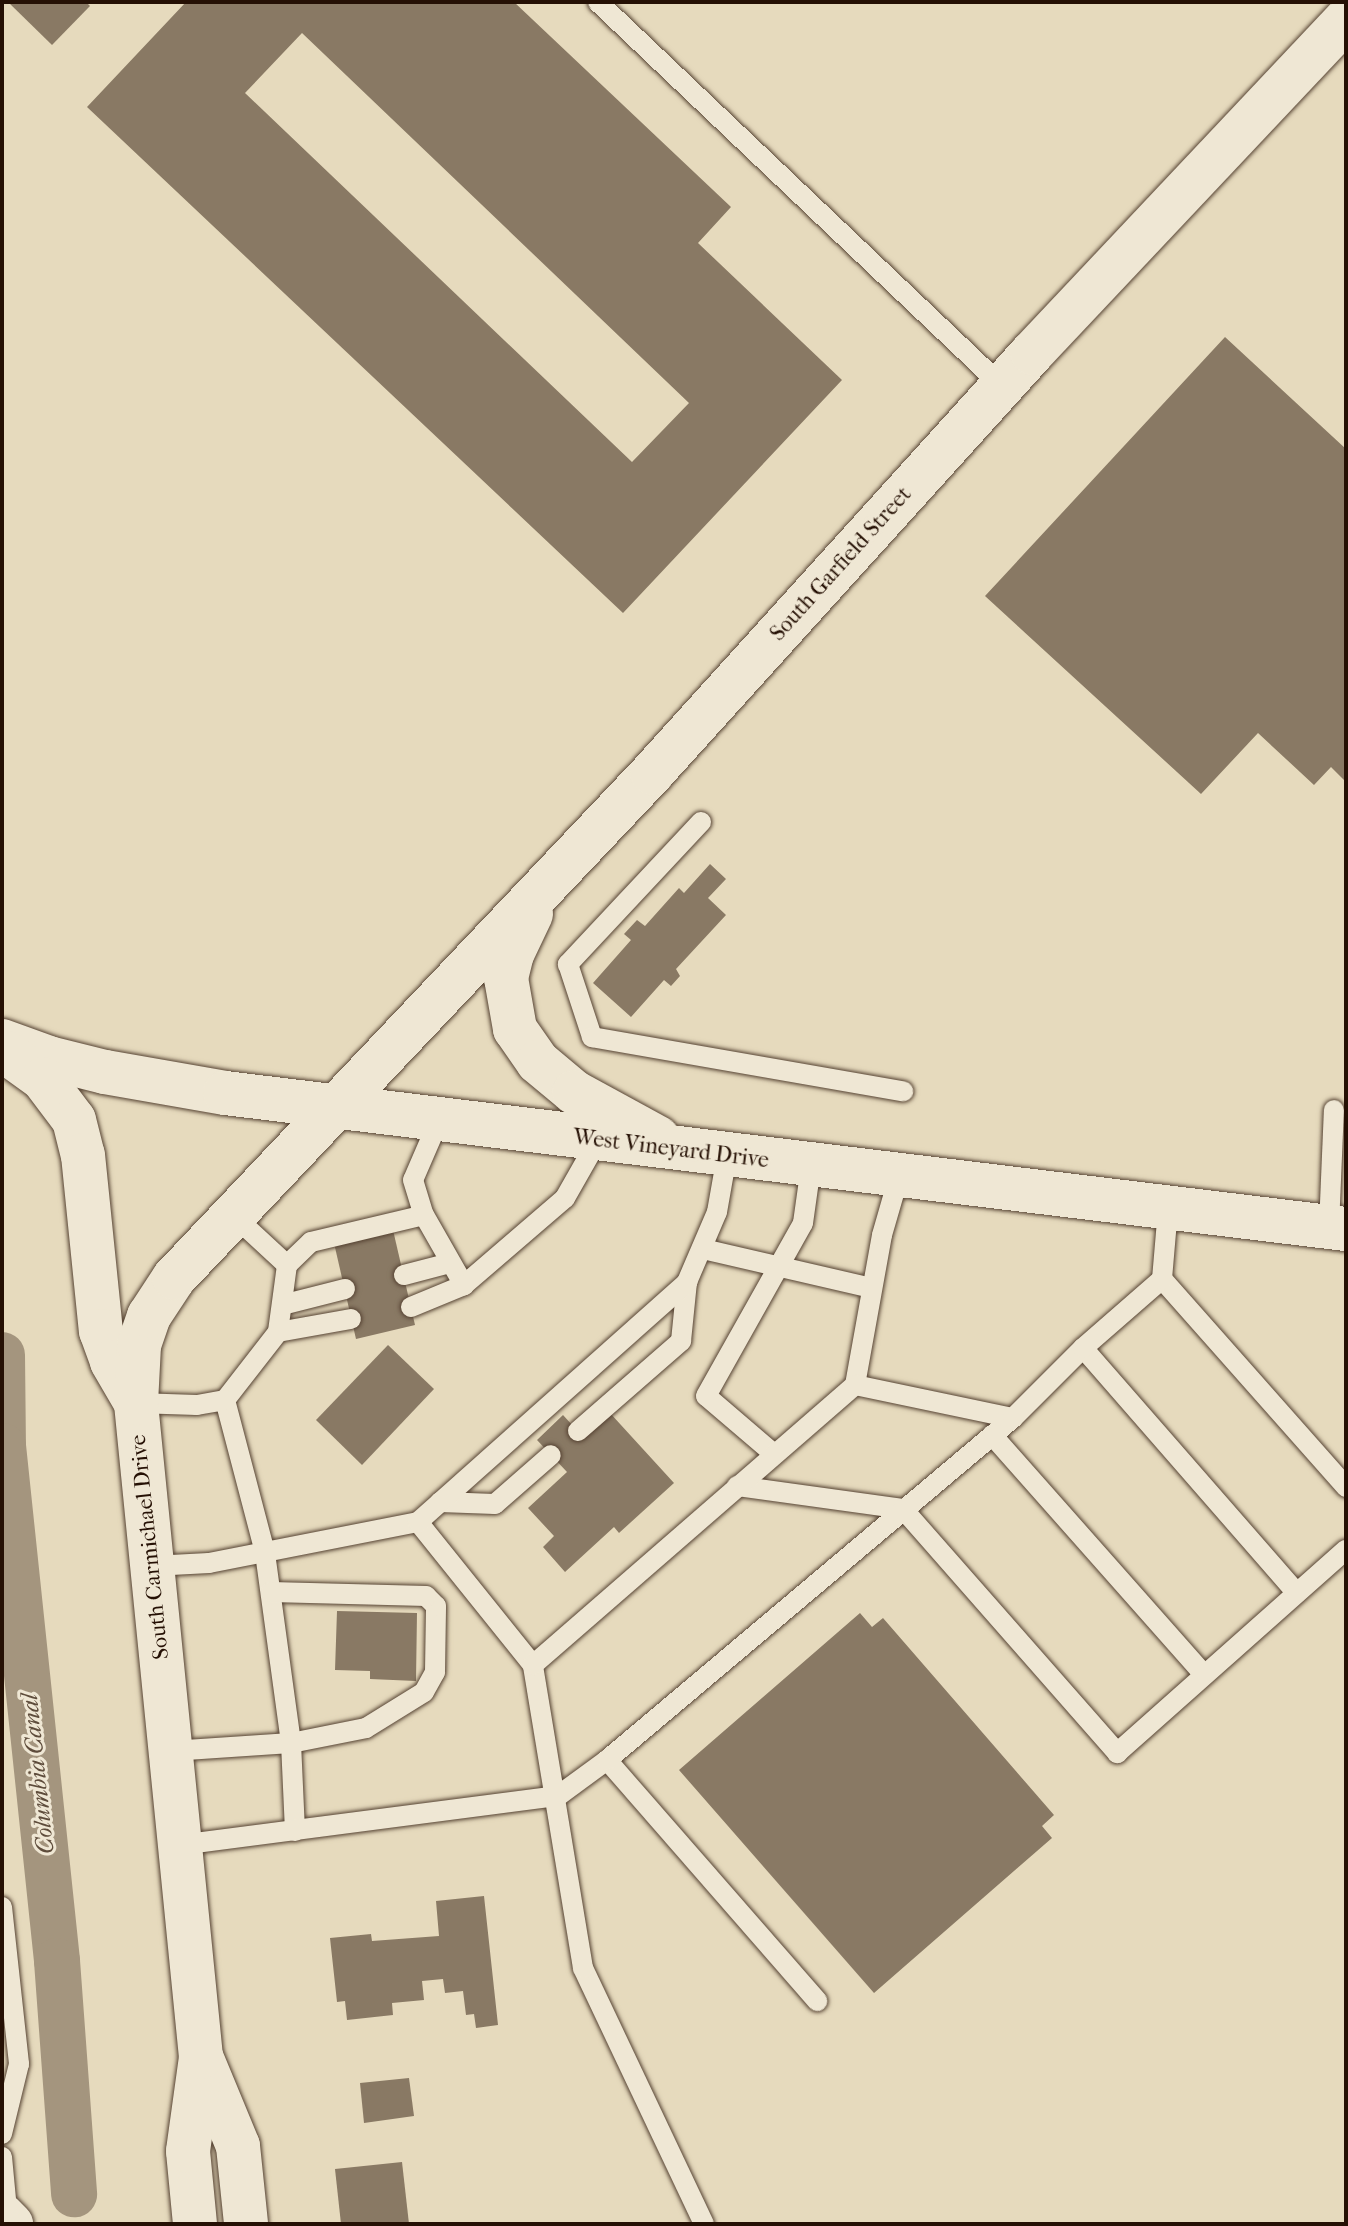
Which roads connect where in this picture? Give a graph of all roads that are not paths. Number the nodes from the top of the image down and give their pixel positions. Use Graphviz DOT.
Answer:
graph roads {
  1 [pos="598,2"];
  2 [pos="1346,20"];
  3 [pos="1002,386"];
  4 [pos="701,822"];
  5 [pos="548,882"];
  6 [pos="8,1048"];
  7 [pos="903,1091"];
  8 [pos="334,1107"];
  9 [pos="1334,1110"];
  10 [pos="439,1120"];
  11 [pos="598,1140"];
  12 [pos="681,1150"];
  13 [pos="727,1155"];
  14 [pos="811,1166"];
  15 [pos="899,1176"];
  16 [pos="1168,1209"];
  17 [pos="233,1215"];
  18 [pos="424,1215"];
  19 [pos="1337,1228"];
  20 [pos="703,1249"];
  21 [pos="450,1263"];
  22 [pos="780,1264"];
  23 [pos="287,1265"];
  24 [pos="404,1275"];
  25 [pos="1162,1279"];
  26 [pos="687,1282"];
  27 [pos="464,1285"];
  28 [pos="872,1288"];
  29 [pos="345,1289"];
  30 [pos="282,1305"];
  31 [pos="411,1307"];
  32 [pos="351,1319"];
  33 [pos="278,1332"];
  34 [pos="1083,1348"];
  35 [pos="855,1385"];
  36 [pos="225,1400"];
  37 [pos="136,1403"];
  38 [pos="1013,1418"];
  39 [pos="578,1431"];
  40 [pos="992,1435"];
  41 [pos="774,1454"];
  42 [pos="551,1455"];
  43 [pos="737,1486"];
  44 [pos="1346,1487"];
  45 [pos="440,1502"];
  46 [pos="903,1509"];
  47 [pos="418,1522"];
  48 [pos="1346,1550"];
  49 [pos="265,1553"];
  50 [pos="152,1566"];
  51 [pos="1324,1569"];
  52 [pos="1346,1574"];
  53 [pos="271,1592"];
  54 [pos="1297,1593"];
  55 [pos="533,1665"];
  56 [pos="1204,1675"];
  57 [pos="291,1743"];
  58 [pos="171,1751"];
  59 [pos="607,1760"];
  60 [pos="558,1796"];
  61 [pos="295,1831"];
  62 [pos="180,1845"];
  63 [pos="2,1907"];
  64 [pos="817,2001"];
  65 [pos="201,2057"];
  66 [pos="2,2134"];
  67 [pos="2,2157"];
  68 [pos="8,2221"];
  69 [pos="195,2224"];
  70 [pos="246,2224"];
  71 [pos="704,2224"];
  1 -- 3 [label="lane"];
  2 -- 3 [label="main road, South Garfield Street"];
  3 -- 5 [label="main road, South Garfield Street"];
  4 -- 7 [label="lane"];
  5 -- 8 [label="main road, South Garfield Street"];
  5 -- 12 [label="main road"];
  6 -- 8 [label="main road, West Vineyard Drive"];
  6 -- 37 [label="main road"];
  8 -- 10 [label="main road, West Vineyard Drive"];
  8 -- 17 [label="main road, South Carmichael Drive"];
  9 -- 19 [label="lane"];
  10 -- 11 [label="main road, West Vineyard Drive"];
  10 -- 18 [label="lane"];
  11 -- 12 [label="main road, West Vineyard Drive"];
  11 -- 27 [label="lane"];
  12 -- 13 [label="main road, West Vineyard Drive"];
  13 -- 14 [label="main road, West Vineyard Drive"];
  13 -- 20 [label="lane"];
  14 -- 15 [label="main road, West Vineyard Drive"];
  14 -- 22 [label="lane"];
  15 -- 16 [label="main road, West Vineyard Drive"];
  15 -- 28 [label="lane"];
  16 -- 19 [label="main road, West Vineyard Drive"];
  16 -- 25 [label="lane"];
  17 -- 23 [label="lane"];
  17 -- 37 [label="main road, South Carmichael Drive"];
  18 -- 21 [label="lane"];
  18 -- 23 [label="lane"];
  20 -- 22 [label="lane"];
  20 -- 26 [label="lane"];
  21 -- 24 [label="lane"];
  21 -- 27 [label="lane"];
  22 -- 28 [label="lane"];
  22 -- 41 [label="lane"];
  23 -- 30 [label="lane"];
  25 -- 34 [label="lane"];
  25 -- 44 [label="lane"];
  26 -- 39 [label="lane"];
  26 -- 45 [label="lane"];
  27 -- 31 [label="lane"];
  28 -- 35 [label="lane"];
  29 -- 30 [label="lane"];
  30 -- 33 [label="lane"];
  32 -- 33 [label="lane"];
  33 -- 36 [label="lane"];
  34 -- 38 [label="lane"];
  34 -- 54 [label="lane"];
  35 -- 38 [label="lane"];
  35 -- 41 [label="lane"];
  36 -- 37 [label="lane"];
  36 -- 49 [label="lane"];
  37 -- 50 [label="main road, South Carmichael Drive"];
  38 -- 40 [label="lane"];
  40 -- 46 [label="lane"];
  40 -- 56 [label="lane"];
  41 -- 43 [label="lane"];
  42 -- 45 [label="lane"];
  43 -- 46 [label="lane"];
  43 -- 55 [label="lane"];
  45 -- 47 [label="lane"];
  46 -- 56 [label="lane"];
  46 -- 59 [label="lane"];
  47 -- 49 [label="lane"];
  47 -- 55 [label="lane"];
  48 -- 51 [label="lane"];
  49 -- 50 [label="lane"];
  49 -- 53 [label="lane"];
  50 -- 58 [label="main road, South Carmichael Drive"];
  51 -- 52 [label="lane"];
  51 -- 54 [label="lane"];
  53 -- 57 [label="lane"];
  53 -- 57 [label="lane"];
  54 -- 56 [label="lane"];
  55 -- 60 [label="lane"];
  57 -- 58 [label="lane"];
  57 -- 61 [label="lane"];
  58 -- 62 [label="main road, South Carmichael Drive"];
  59 -- 60 [label="lane"];
  59 -- 64 [label="lane"];
  60 -- 61 [label="lane"];
  60 -- 71 [label="lane"];
  61 -- 62 [label="lane"];
  62 -- 65 [label="main road, South Carmichael Drive"];
  63 -- 66 [label="lane"];
  65 -- 69 [label="main road, South Carmichael Drive"];
  65 -- 70 [label="main road, South Carmichael Drive"];
  67 -- 68 [label="lane"];
}
